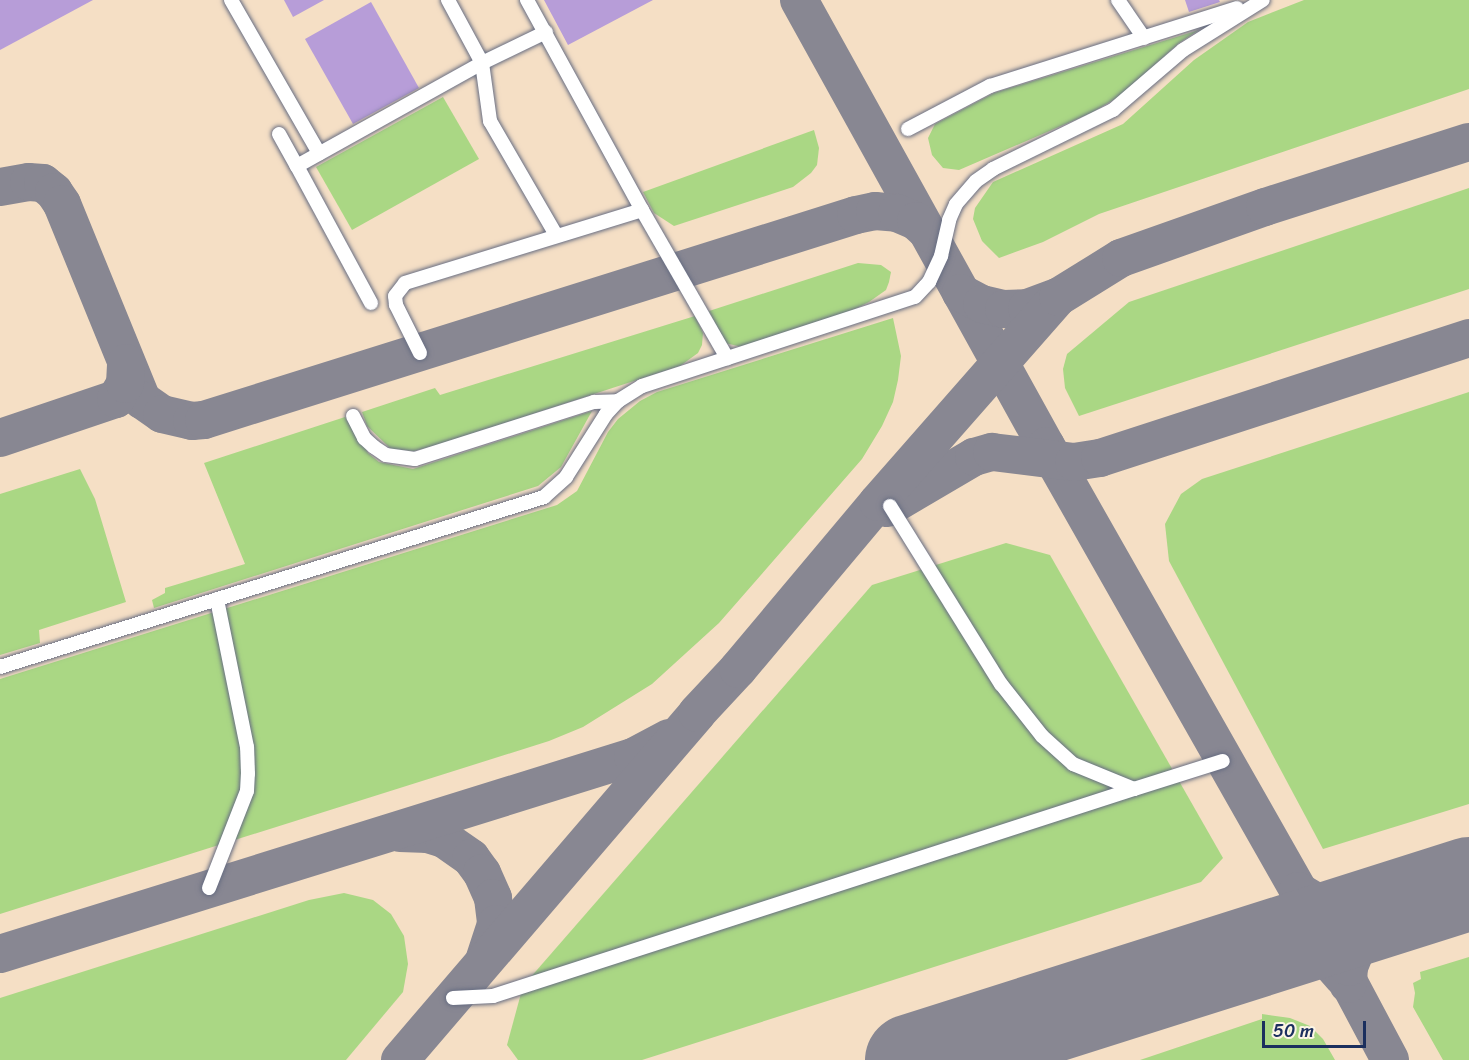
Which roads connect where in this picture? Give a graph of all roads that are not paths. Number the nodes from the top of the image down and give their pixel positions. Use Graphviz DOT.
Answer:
graph roads {
  1 [pos="231,0"];
  2 [pos="447,0"];
  3 [pos="527,0"];
  4 [pos="1118,0"];
  5 [pos="1262,0"];
  6 [pos="546,32"];
  7 [pos="1144,38"];
  8 [pos="482,63"];
  9 [pos="908,129"];
  10 [pos="279,134"];
  11 [pos="319,153"];
  12 [pos="297,166"];
  13 [pos="642,210"];
  14 [pos="556,235"];
  15 [pos="371,303"];
  16 [pos="420,353"];
  17 [pos="727,358"];
  18 [pos="618,401"];
  19 [pos="352,416"];
  20 [pos="890,506"];
  21 [pos="217,598"];
  22 [pos="0,667"];
  23 [pos="1222,761"];
  24 [pos="1134,789"];
  25 [pos="209,888"];
  26 [pos="453,999"];
  1 -- 11 [label="lane"];
  2 -- 8 [label="lane"];
  3 -- 6 [label="lane"];
  4 -- 7 [label="lane"];
  5 -- 7 [label="lane"];
  5 -- 17 [label="lane"];
  6 -- 8 [label="lane"];
  6 -- 13 [label="lane"];
  7 -- 9 [label="lane"];
  8 -- 11 [label="lane"];
  8 -- 14 [label="lane"];
  10 -- 12 [label="lane"];
  11 -- 12 [label="lane"];
  12 -- 15 [label="lane"];
  13 -- 14 [label="lane"];
  13 -- 17 [label="lane"];
  14 -- 16 [label="lane"];
  17 -- 18 [label="lane"];
  18 -- 19 [label="lane"];
  18 -- 21 [label="lane"];
  20 -- 24 [label="lane"];
  21 -- 22 [label="lane"];
  21 -- 25 [label="lane"];
  23 -- 24 [label="lane"];
  24 -- 26 [label="lane"];
}
